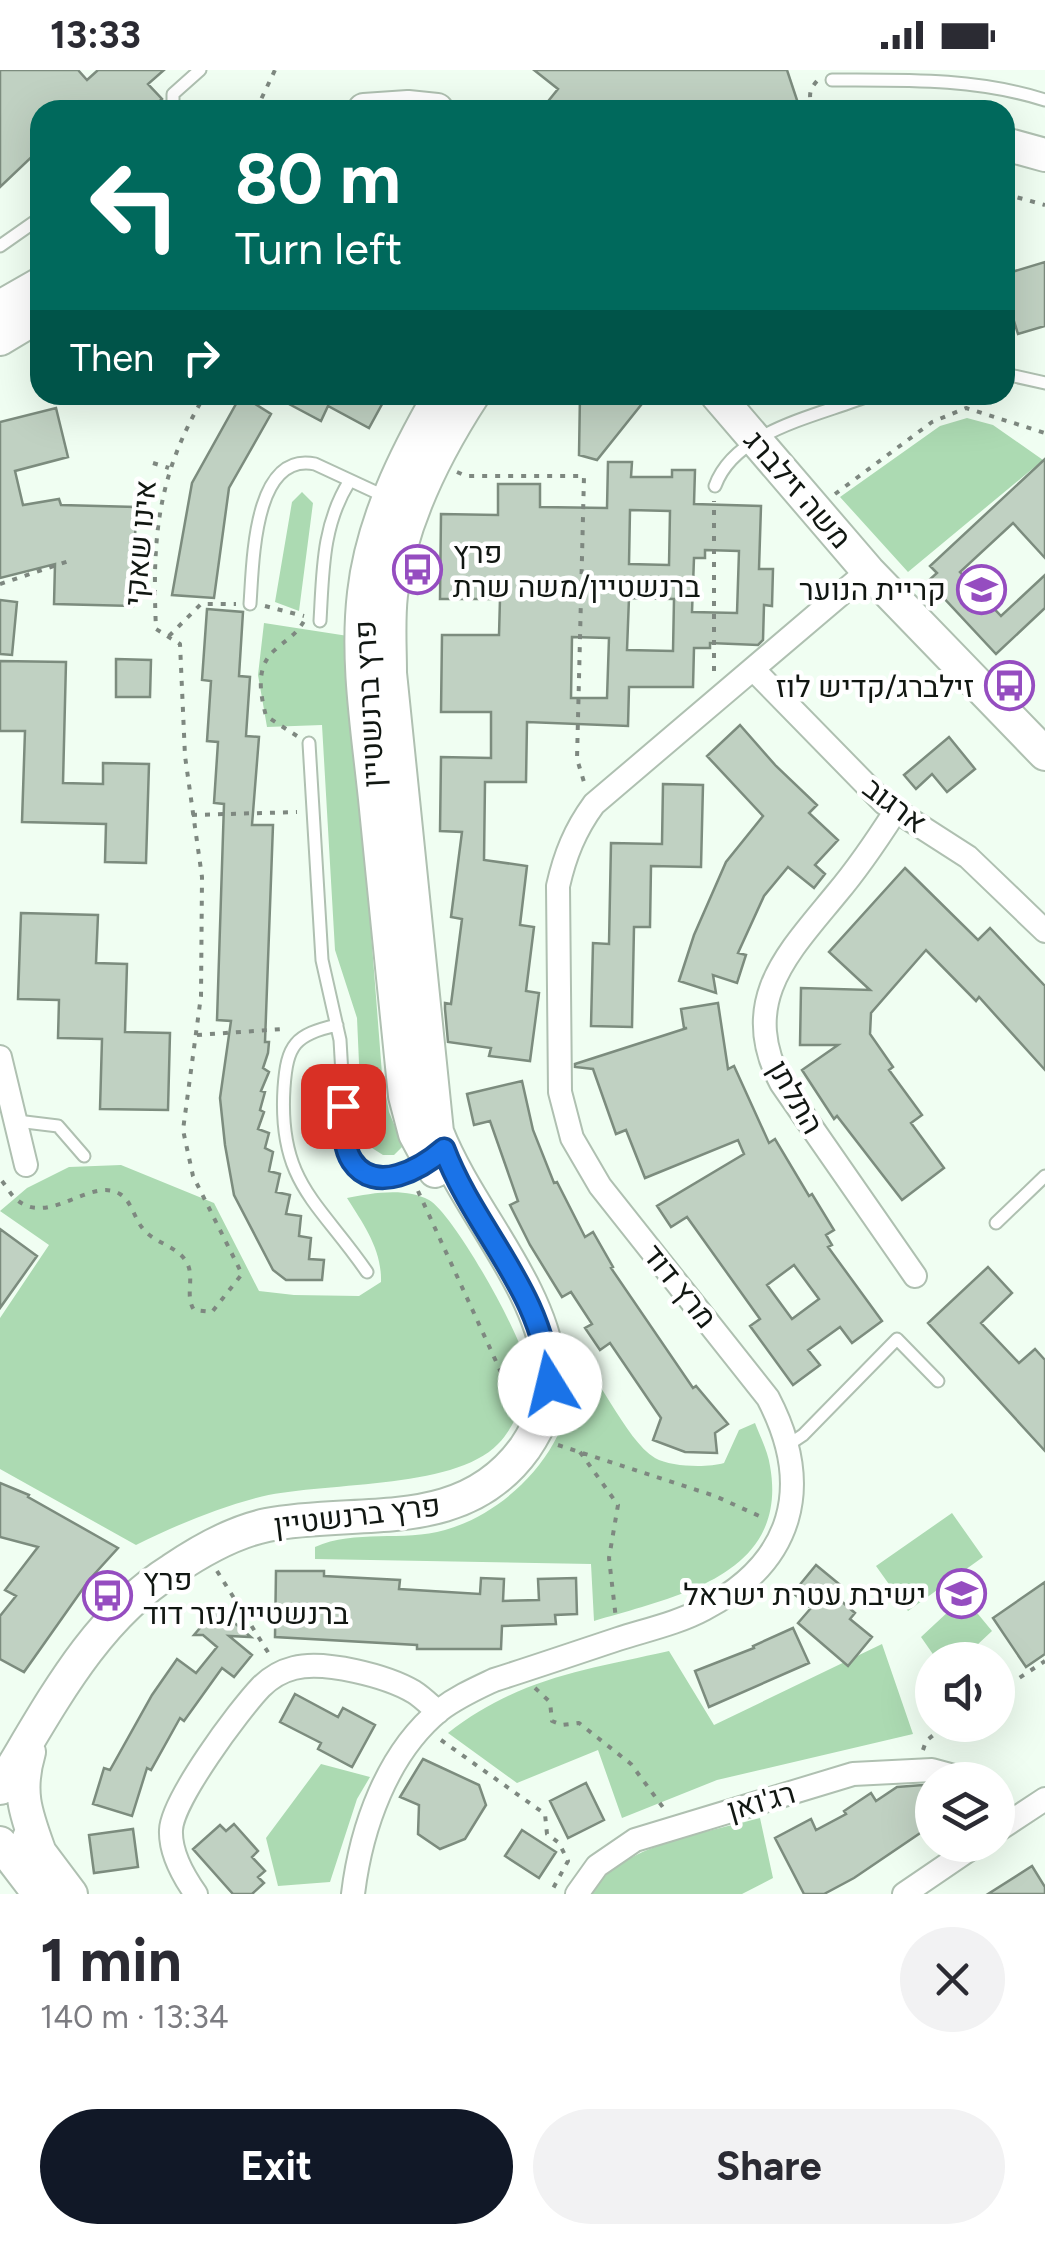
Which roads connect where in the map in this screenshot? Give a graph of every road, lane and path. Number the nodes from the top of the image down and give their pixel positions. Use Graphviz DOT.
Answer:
graph roads {
  1 [pos="200,70"];
  2 [pos="274,70"];
  3 [pos="851,75"];
  4 [pos="905,75"];
  5 [pos="974,77"];
  6 [pos="832,80"];
  7 [pos="174,100"];
  8 [pos="260,100"];
  9 [pos="810,100"];
  10 [pos="1045,100"];
  11 [pos="1015,146"];
  12 [pos="1045,154"];
  13 [pos="1015,197"];
  14 [pos="1045,205"];
  15 [pos="30,225"];
  16 [pos="0,246"];
  17 [pos="30,290"];
  18 [pos="0,308"];
  19 [pos="30,320"];
  20 [pos="0,339"];
  21 [pos="1015,376"];
  22 [pos="1045,383"];
  23 [pos="199,405"];
  24 [pos="435,405"];
  25 [pos="467,405"];
  26 [pos="726,405"];
  27 [pos="843,405"];
  28 [pos="1045,433"];
  29 [pos="755,438"];
  30 [pos="435,460"];
  31 [pos="153,463"];
  32 [pos="169,468"];
  33 [pos="349,482"];
  34 [pos="714,486"];
  35 [pos="389,498"];
  36 [pos="816,509"];
  37 [pos="72,560"];
  38 [pos="868,571"];
  39 [pos="0,584"];
  40 [pos="250,604"];
  41 [pos="306,617"];
  42 [pos="320,621"];
  43 [pos="753,669"];
  44 [pos="714,702"];
  45 [pos="309,743"];
  46 [pos="1045,754"];
  47 [pos="594,804"];
  48 [pos="315,811"];
  49 [pos="895,812"];
  50 [pos="192,815"];
  51 [pos="1045,931"];
  52 [pos="337,1024"];
  53 [pos="197,1035"];
  54 [pos="296,1042"];
  55 [pos="0,1058"];
  56 [pos="17,1120"];
  57 [pos="84,1156"];
  58 [pos="427,1161"];
  59 [pos="26,1165"];
  60 [pos="1045,1176"];
  61 [pos="2,1180"];
  62 [pos="996,1223"];
  63 [pos="367,1272"];
  64 [pos="916,1276"];
  65 [pos="938,1381"];
  66 [pos="532,1438"];
  67 [pos="788,1445"];
  68 [pos="579,1451"];
  69 [pos="784,1527"];
  70 [pos="204,1550"];
  71 [pos="619,1639"];
  72 [pos="1045,1661"];
  73 [pos="280,1672"];
  74 [pos="518,1672"];
  75 [pos="1015,1681"];
  76 [pos="431,1719"];
  77 [pos="40,1721"];
  78 [pos="0,1754"];
  79 [pos="915,1770"];
  80 [pos="0,1788"];
  81 [pos="0,1799"];
  82 [pos="1045,1799"];
  83 [pos="1015,1818"];
  84 [pos="677,1826"];
  85 [pos="0,1844"];
  86 [pos="951,1862"];
  87 [pos="48,1884"];
  88 [pos="196,1894"];
  89 [pos="353,1894"];
  90 [pos="550,1894"];
  91 [pos="577,1894"];
  92 [pos="904,1894"];
  1 -- 7 [label="lane"];
  2 -- 8 [label="path"];
  3 -- 4 [label="lane"];
  3 -- 6 [label="lane"];
  4 -- 5 [label="lane"];
  5 -- 10 [label="lane"];
  6 -- 9 [label="path"];
  11 -- 12 [label="street"];
  13 -- 14 [label="path"];
  15 -- 16 [label="lane"];
  17 -- 18 [label="street"];
  19 -- 20 [label="street"];
  21 -- 22 [label="lane"];
  23 -- 32 [label="path, אינו שאקי"];
  24 -- 35 [label="street, פרץ ברנשטיין"];
  25 -- 30 [label="street, פרץ ברנשטיין"];
  26 -- 29 [label="street, משה זילברג"];
  27 -- 29 [label="lane"];
  28 -- 36 [label="path"];
  29 -- 34 [label="lane"];
  29 -- 36 [label="street, משה זילברג"];
  30 -- 47 [label="path"];
  30 -- 58 [label="street, פרץ ברנשטיין"];
  31 -- 32 [label="path"];
  32 -- 50 [label="path, אינו שאקי"];
  33 -- 35 [label="lane"];
  33 -- 40 [label="lane"];
  33 -- 42 [label="lane"];
  34 -- 44 [label="path"];
  35 -- 58 [label="street, פרץ ברנשטיין"];
  36 -- 38 [label="street, משה זילברג"];
  37 -- 39 [label="path"];
  38 -- 43 [label="street, מרץ דוד"];
  38 -- 46 [label="street, משה זילברג"];
  41 -- 45 [label="path"];
  43 -- 44 [label="street, מרץ דוד"];
  43 -- 49 [label="street, ארגוב"];
  44 -- 47 [label="street, מרץ דוד"];
  45 -- 48 [label="lane"];
  47 -- 67 [label="street, מרץ דוד"];
  48 -- 50 [label="path"];
  48 -- 52 [label="lane"];
  49 -- 51 [label="street, ארגוב"];
  49 -- 64 [label="street, התלתן"];
  50 -- 53 [label="path"];
  52 -- 54 [label="lane"];
  52 -- 58 [label="lane"];
  53 -- 54 [label="path"];
  53 -- 61 [label="path"];
  54 -- 63 [label="lane"];
  55 -- 56 [label="street"];
  56 -- 57 [label="lane"];
  56 -- 59 [label="street"];
  58 -- 66 [label="path"];
  58 -- 66 [label="street, פרץ ברנשטיין"];
  60 -- 62 [label="lane"];
  65 -- 67 [label="lane"];
  66 -- 68 [label="path"];
  66 -- 70 [label="street, פרץ ברנשטיין"];
  67 -- 69 [label="street, מרץ דוד"];
  68 -- 69 [label="path"];
  68 -- 71 [label="path"];
  69 -- 71 [label="street, מרץ דוד"];
  70 -- 73 [label="path"];
  70 -- 77 [label="street, פרץ ברנשטיין"];
  71 -- 74 [label="street, מרץ דוד"];
  72 -- 75 [label="path"];
  73 -- 76 [label="street"];
  73 -- 88 [label="street"];
  74 -- 76 [label="street, מרץ דוד"];
  74 -- 84 [label="path"];
  76 -- 89 [label="street, מרץ דוד"];
  76 -- 90 [label="path"];
  77 -- 78 [label="street"];
  77 -- 80 [label="street, פרץ ברנשטיין"];
  77 -- 87 [label="street"];
  79 -- 84 [label="street, רג'ואן"];
  81 -- 87 [label="street"];
  82 -- 83 [label="street"];
  84 -- 91 [label="street, רג'ואן"];
  85 -- 87 [label="street"];
  86 -- 92 [label="street"];
}
